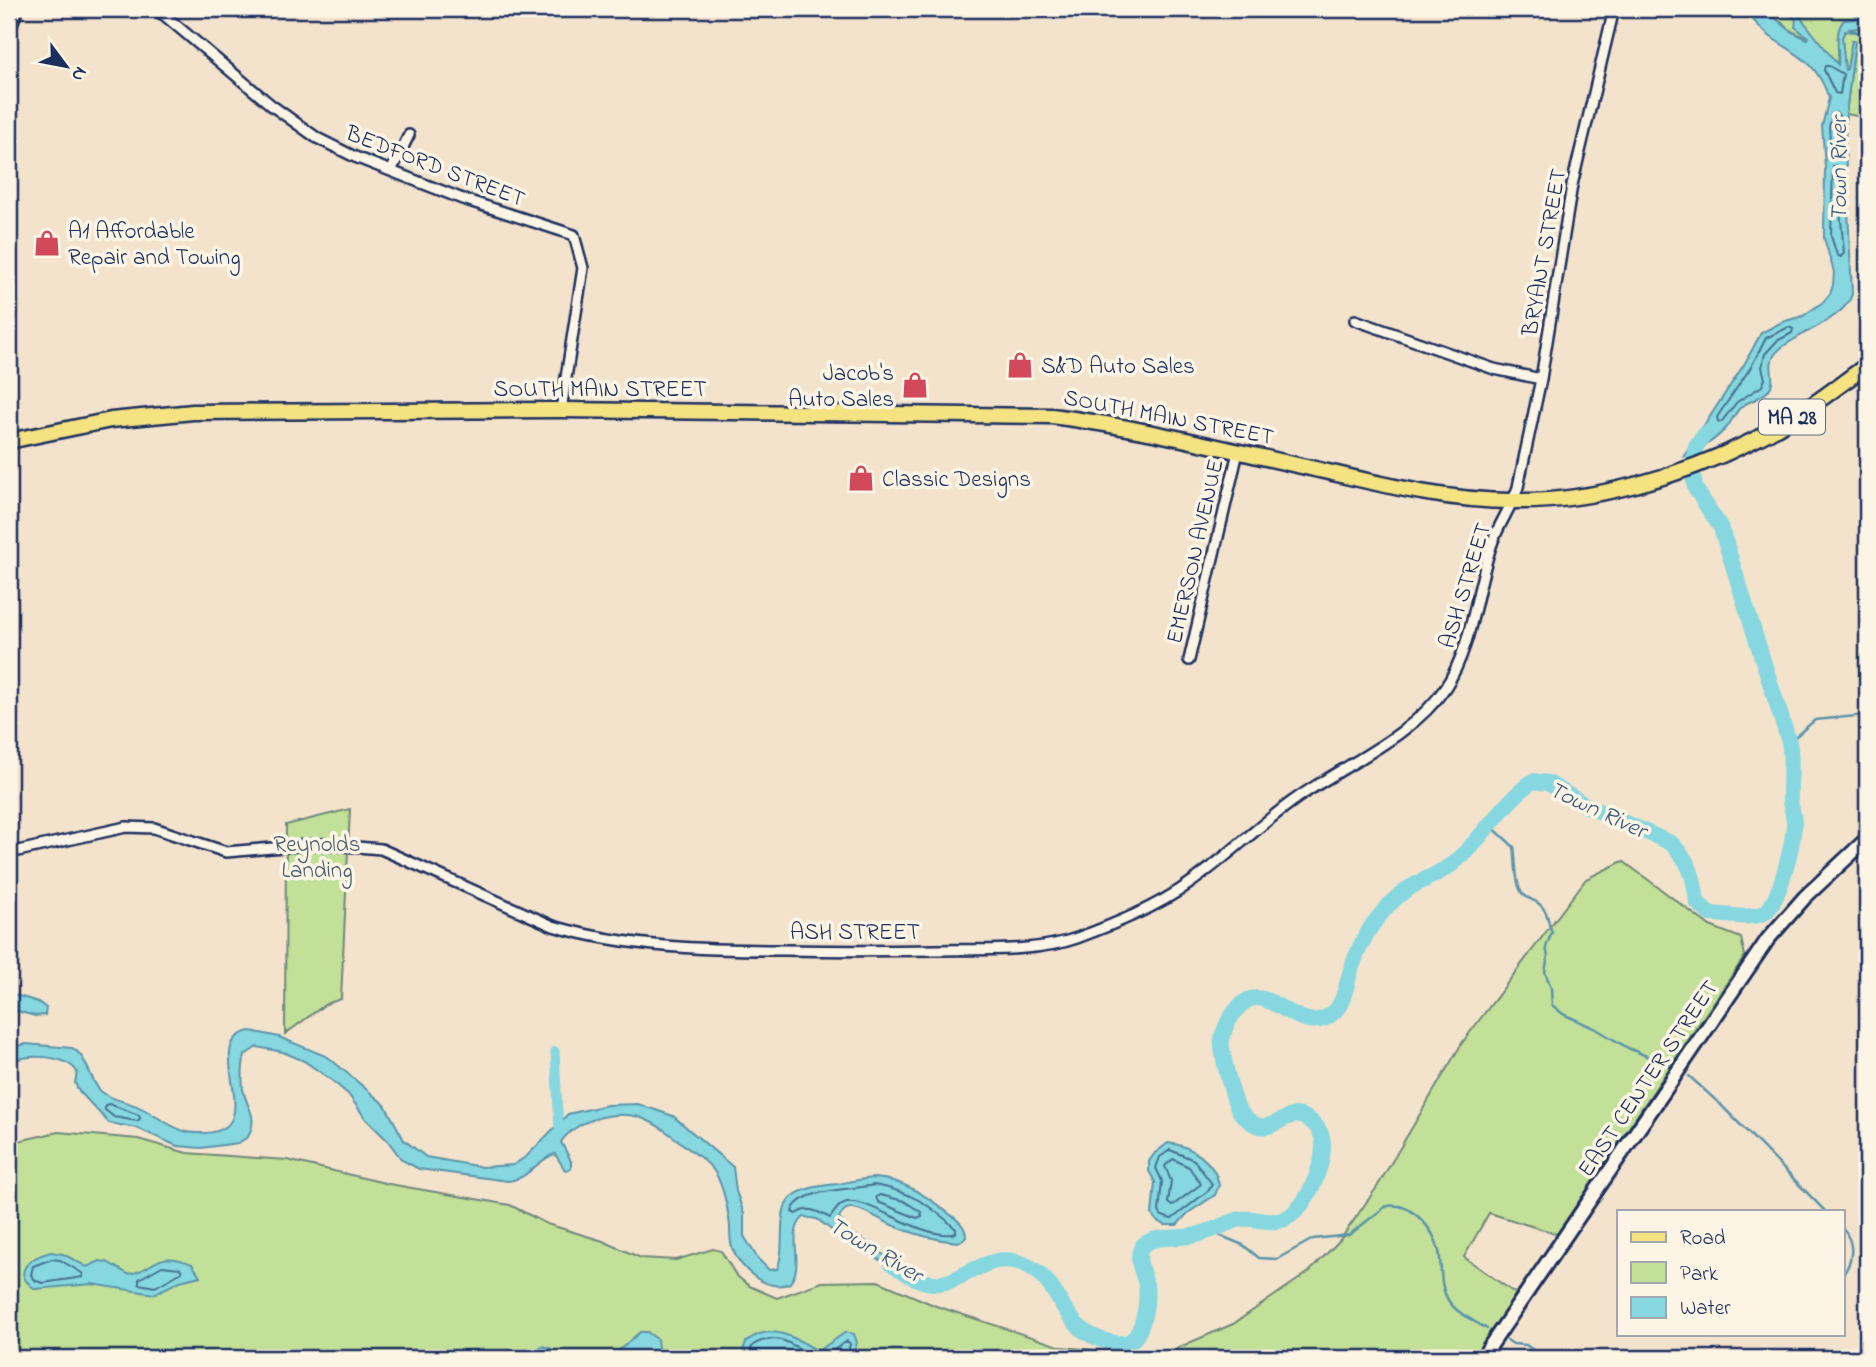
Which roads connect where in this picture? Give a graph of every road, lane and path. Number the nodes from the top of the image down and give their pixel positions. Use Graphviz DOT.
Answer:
graph roads {
  1 [pos="18,9"];
  2 [pos="152,9"];
  3 [pos="1614,9"];
  4 [pos="9,32"];
  5 [pos="409,135"];
  6 [pos="391,171"];
  7 [pos="1355,320"];
  8 [pos="1867,365"];
  9 [pos="1541,379"];
  10 [pos="561,410"];
  11 [pos="9,441"];
  12 [pos="1238,452"];
  13 [pos="1514,502"];
  14 [pos="1189,660"];
  15 [pos="1867,839"];
  16 [pos="9,853"];
  17 [pos="1482,1358"];
  1 -- 4 [label="street"];
  2 -- 6 [label="street, BEDFORD STREET"];
  3 -- 9 [label="street, BRYANT STREET"];
  5 -- 6 [label="street"];
  6 -- 10 [label="street, BEDFORD STREET"];
  7 -- 9 [label="street"];
  8 -- 13 [label="main road, SOUTH MAIN STREET / MA 28"];
  9 -- 13 [label="street, BRYANT STREET"];
  10 -- 11 [label="main road, SOUTH MAIN STREET / MA 28"];
  10 -- 12 [label="main road, SOUTH MAIN STREET / MA 28"];
  12 -- 13 [label="main road, SOUTH MAIN STREET / MA 28"];
  12 -- 14 [label="street, EMERSON AVENUE"];
  13 -- 16 [label="street, ASH STREET"];
  15 -- 17 [label="main road, EAST CENTER STREET"];
}
